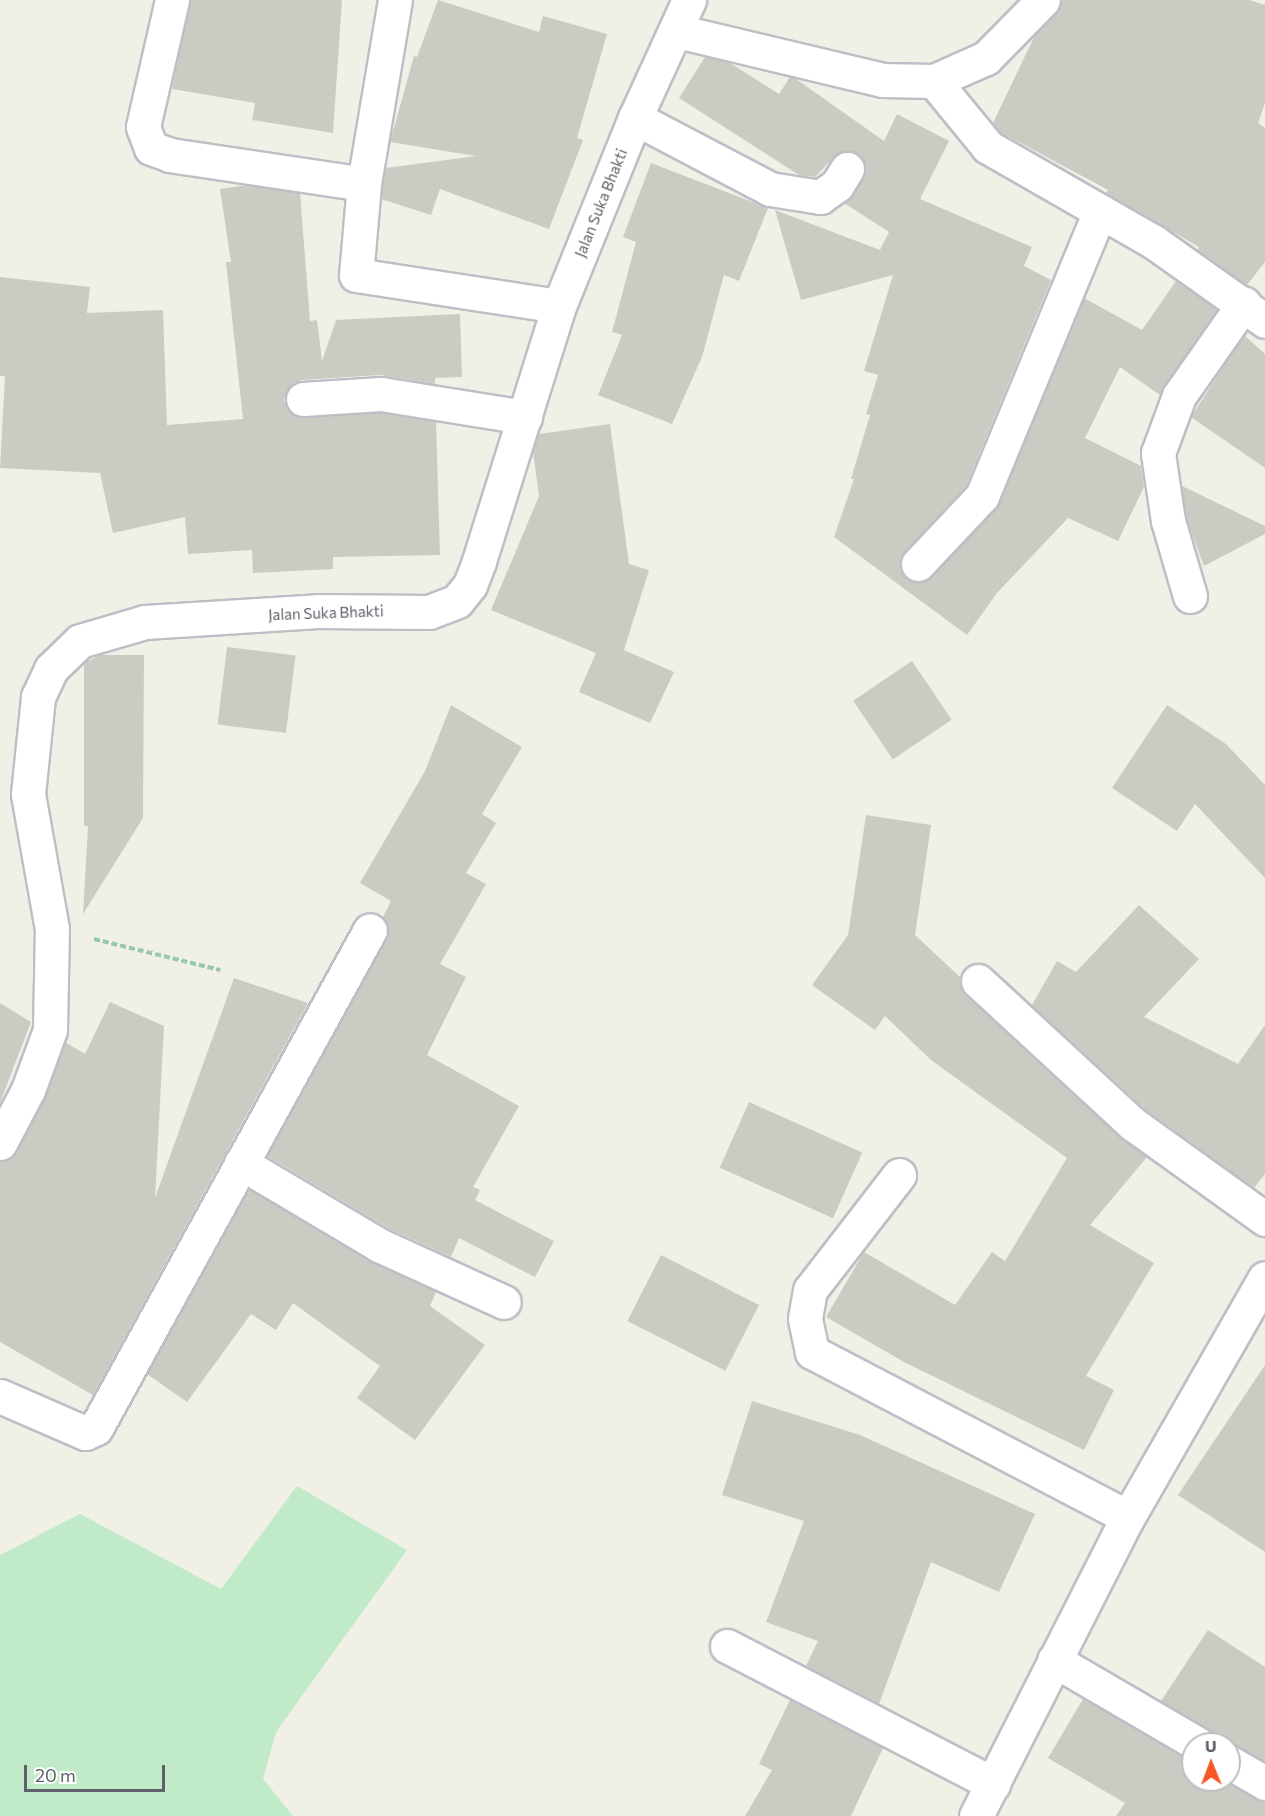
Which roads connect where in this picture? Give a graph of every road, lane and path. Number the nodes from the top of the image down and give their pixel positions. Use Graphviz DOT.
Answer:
graph roads {
  1 [pos="172,0"];
  2 [pos="394,0"];
  3 [pos="690,0"];
  4 [pos="1043,0"];
  5 [pos="677,31"];
  6 [pos="934,81"];
  7 [pos="635,118"];
  8 [pos="847,169"];
  9 [pos="364,184"];
  10 [pos="1100,211"];
  11 [pos="560,306"];
  12 [pos="1255,312"];
  13 [pos="303,399"];
  14 [pos="525,417"];
  15 [pos="918,564"];
  16 [pos="1190,596"];
  17 [pos="52,929"];
  18 [pos="370,930"];
  19 [pos="220,970"];
  20 [pos="978,981"];
  21 [pos="0,1143"];
  22 [pos="242,1163"];
  23 [pos="899,1174"];
  24 [pos="1265,1219"];
  25 [pos="1265,1278"];
  26 [pos="504,1302"];
  27 [pos="0,1396"];
  28 [pos="1128,1517"];
  29 [pos="727,1646"];
  30 [pos="1054,1660"];
  31 [pos="1181,1734"];
  32 [pos="1241,1769"];
  33 [pos="1265,1783"];
  34 [pos="993,1784"];
  35 [pos="976,1816"];
  1 -- 9 [label="street"];
  2 -- 9 [label="street"];
  3 -- 5 [label="street, Jalan Suka Bhakti"];
  4 -- 6 [label="street"];
  5 -- 6 [label="street"];
  5 -- 7 [label="street, Jalan Suka Bhakti"];
  6 -- 10 [label="street"];
  7 -- 8 [label="street"];
  7 -- 11 [label="street, Jalan Suka Bhakti"];
  9 -- 11 [label="street"];
  10 -- 12 [label="street"];
  10 -- 15 [label="street"];
  11 -- 14 [label="street, Jalan Suka Bhakti"];
  12 -- 16 [label="street"];
  13 -- 14 [label="street"];
  14 -- 17 [label="street, Jalan Suka Bhakti"];
  17 -- 19 [label="path"];
  17 -- 21 [label="street, Jalan Suka Bhakti"];
  18 -- 22 [label="street"];
  20 -- 24 [label="street"];
  22 -- 26 [label="street"];
  22 -- 27 [label="street"];
  23 -- 28 [label="street"];
  25 -- 28 [label="street"];
  28 -- 30 [label="street"];
  29 -- 34 [label="street"];
  30 -- 31 [label="street"];
  30 -- 34 [label="street"];
  32 -- 33 [label="street"];
  34 -- 35 [label="street"];
}
